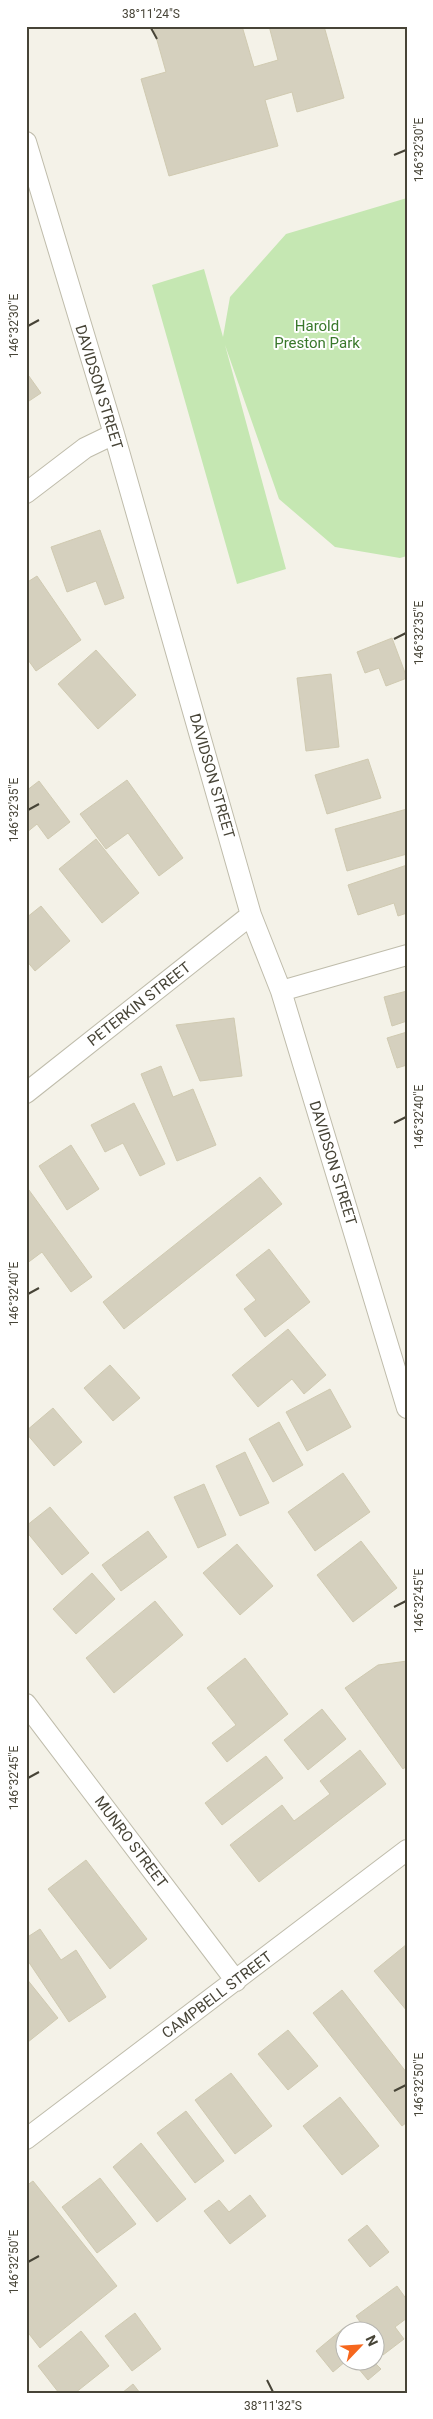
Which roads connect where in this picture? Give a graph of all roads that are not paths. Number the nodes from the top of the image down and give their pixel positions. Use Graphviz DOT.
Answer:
graph roads {
  1 [pos="26,142"];
  2 [pos="114,434"];
  3 [pos="26,493"];
  4 [pos="251,915"];
  5 [pos="407,955"];
  6 [pos="281,991"];
  7 [pos="26,1093"];
  8 [pos="407,1408"];
  9 [pos="26,1704"];
  10 [pos="407,1850"];
  11 [pos="236,1980"];
  12 [pos="26,2139"];
  1 -- 2 [label="street, DAVIDSON STREET"];
  2 -- 3 [label="street"];
  2 -- 4 [label="street, DAVIDSON STREET"];
  4 -- 6 [label="street, DAVIDSON STREET"];
  4 -- 7 [label="street, PETERKIN STREET"];
  5 -- 6 [label="street"];
  6 -- 8 [label="street, DAVIDSON STREET"];
  9 -- 11 [label="street, MUNRO STREET"];
  10 -- 11 [label="street, CAMPBELL STREET"];
  11 -- 12 [label="street, CAMPBELL STREET"];
}
